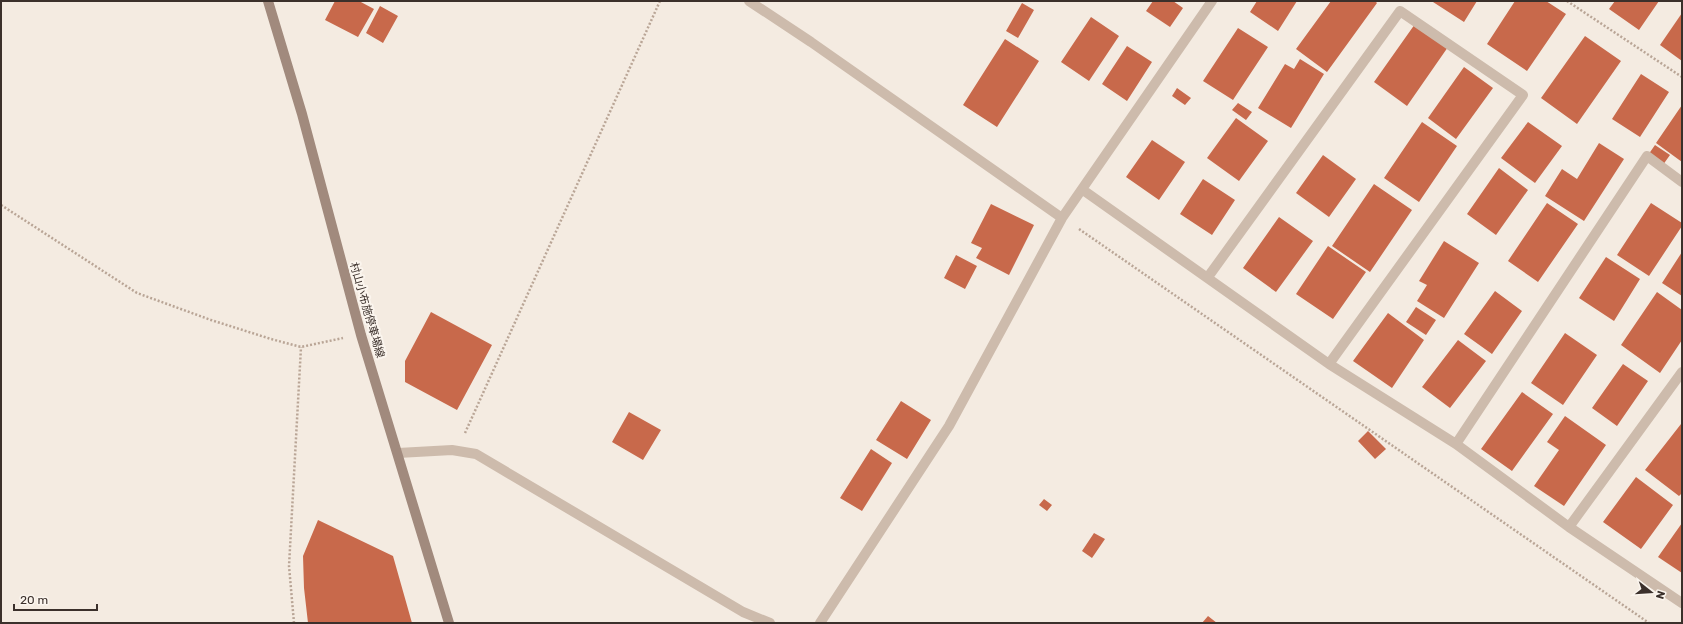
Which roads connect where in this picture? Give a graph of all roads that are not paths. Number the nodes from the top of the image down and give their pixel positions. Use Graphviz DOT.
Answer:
graph roads {
  1 [pos="268,1"];
  2 [pos="749,1"];
  3 [pos="1212,1"];
  4 [pos="1682,182"];
  5 [pos="1083,190"];
  6 [pos="1062,218"];
  7 [pos="1208,277"];
  8 [pos="1329,364"];
  9 [pos="1682,372"];
  10 [pos="1456,444"];
  11 [pos="398,453"];
  12 [pos="1569,527"];
  13 [pos="1682,603"];
  14 [pos="450,623"];
  15 [pos="770,623"];
  16 [pos="820,623"];
  1 -- 11 [label="main road, 村山小布施停車場線"];
  2 -- 6 [label="street"];
  3 -- 5 [label="street"];
  4 -- 10 [label="street"];
  5 -- 6 [label="street"];
  5 -- 7 [label="street"];
  6 -- 16 [label="street"];
  7 -- 8 [label="street"];
  7 -- 8 [label="street"];
  8 -- 10 [label="street"];
  9 -- 12 [label="street"];
  10 -- 12 [label="street"];
  11 -- 14 [label="main road, 村山小布施停車場線"];
  11 -- 15 [label="street"];
  12 -- 13 [label="street"];
}
